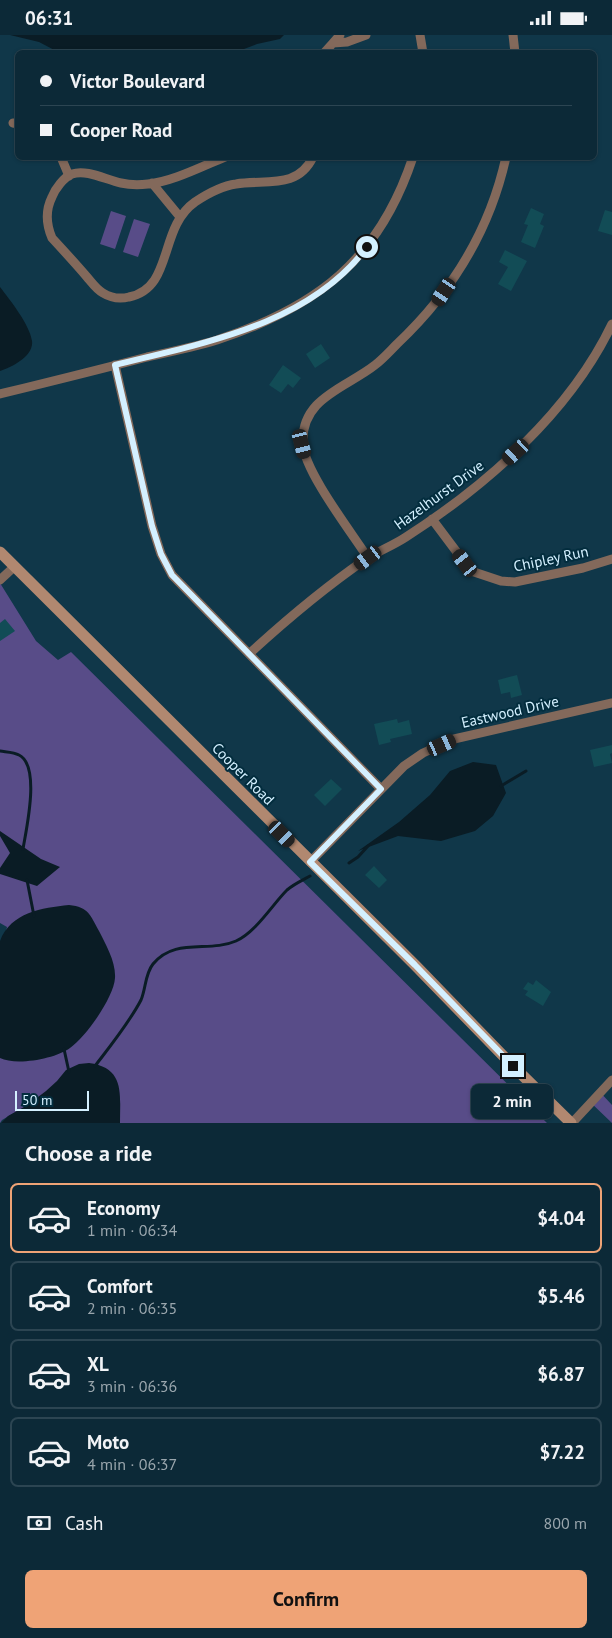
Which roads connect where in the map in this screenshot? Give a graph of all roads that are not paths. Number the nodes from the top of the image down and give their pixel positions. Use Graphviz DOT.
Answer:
graph roads {
  1 [pos="340,35"];
  2 [pos="366,35"];
  3 [pos="420,35"];
  4 [pos="513,35"];
  5 [pos="333,43"];
  6 [pos="327,50"];
  7 [pos="422,50"];
  8 [pos="515,50"];
  9 [pos="62,160"];
  10 [pos="217,160"];
  11 [pos="311,160"];
  12 [pos="412,160"];
  13 [pos="505,160"];
  14 [pos="69,176"];
  15 [pos="152,183"];
  16 [pos="180,217"];
  17 [pos="612,324"];
  18 [pos="115,365"];
  19 [pos="0,394"];
  20 [pos="432,519"];
  21 [pos="0,552"];
  22 [pos="368,558"];
  23 [pos="612,559"];
  24 [pos="14,567"];
  25 [pos="0,581"];
  26 [pos="249,654"];
  27 [pos="612,703"];
  28 [pos="381,789"];
  29 [pos="310,862"];
  30 [pos="612,1080"];
  31 [pos="572,1123"];
  1 -- 5 [label="street"];
  2 -- 5 [label="street"];
  3 -- 7 [label="street"];
  4 -- 8 [label="street"];
  5 -- 6 [label="street"];
  9 -- 14 [label="street"];
  10 -- 15 [label="street"];
  11 -- 16 [label="street"];
  12 -- 18 [label="street"];
  13 -- 22 [label="street"];
  14 -- 15 [label="street"];
  14 -- 16 [label="street"];
  15 -- 16 [label="street"];
  17 -- 20 [label="street, Hazelhurst Drive"];
  18 -- 19 [label="street"];
  18 -- 26 [label="street"];
  20 -- 22 [label="street, Hazelhurst Drive"];
  20 -- 23 [label="street, Chipley Run"];
  21 -- 24 [label="street, Cooper Road"];
  22 -- 26 [label="street, Hazelhurst Drive"];
  24 -- 25 [label="street"];
  24 -- 29 [label="street, Cooper Road"];
  26 -- 28 [label="street"];
  27 -- 28 [label="street, Eastwood Drive"];
  28 -- 29 [label="street, Eastwood Drive"];
  29 -- 31 [label="street, Cooper Road"];
  30 -- 31 [label="street"];
}
